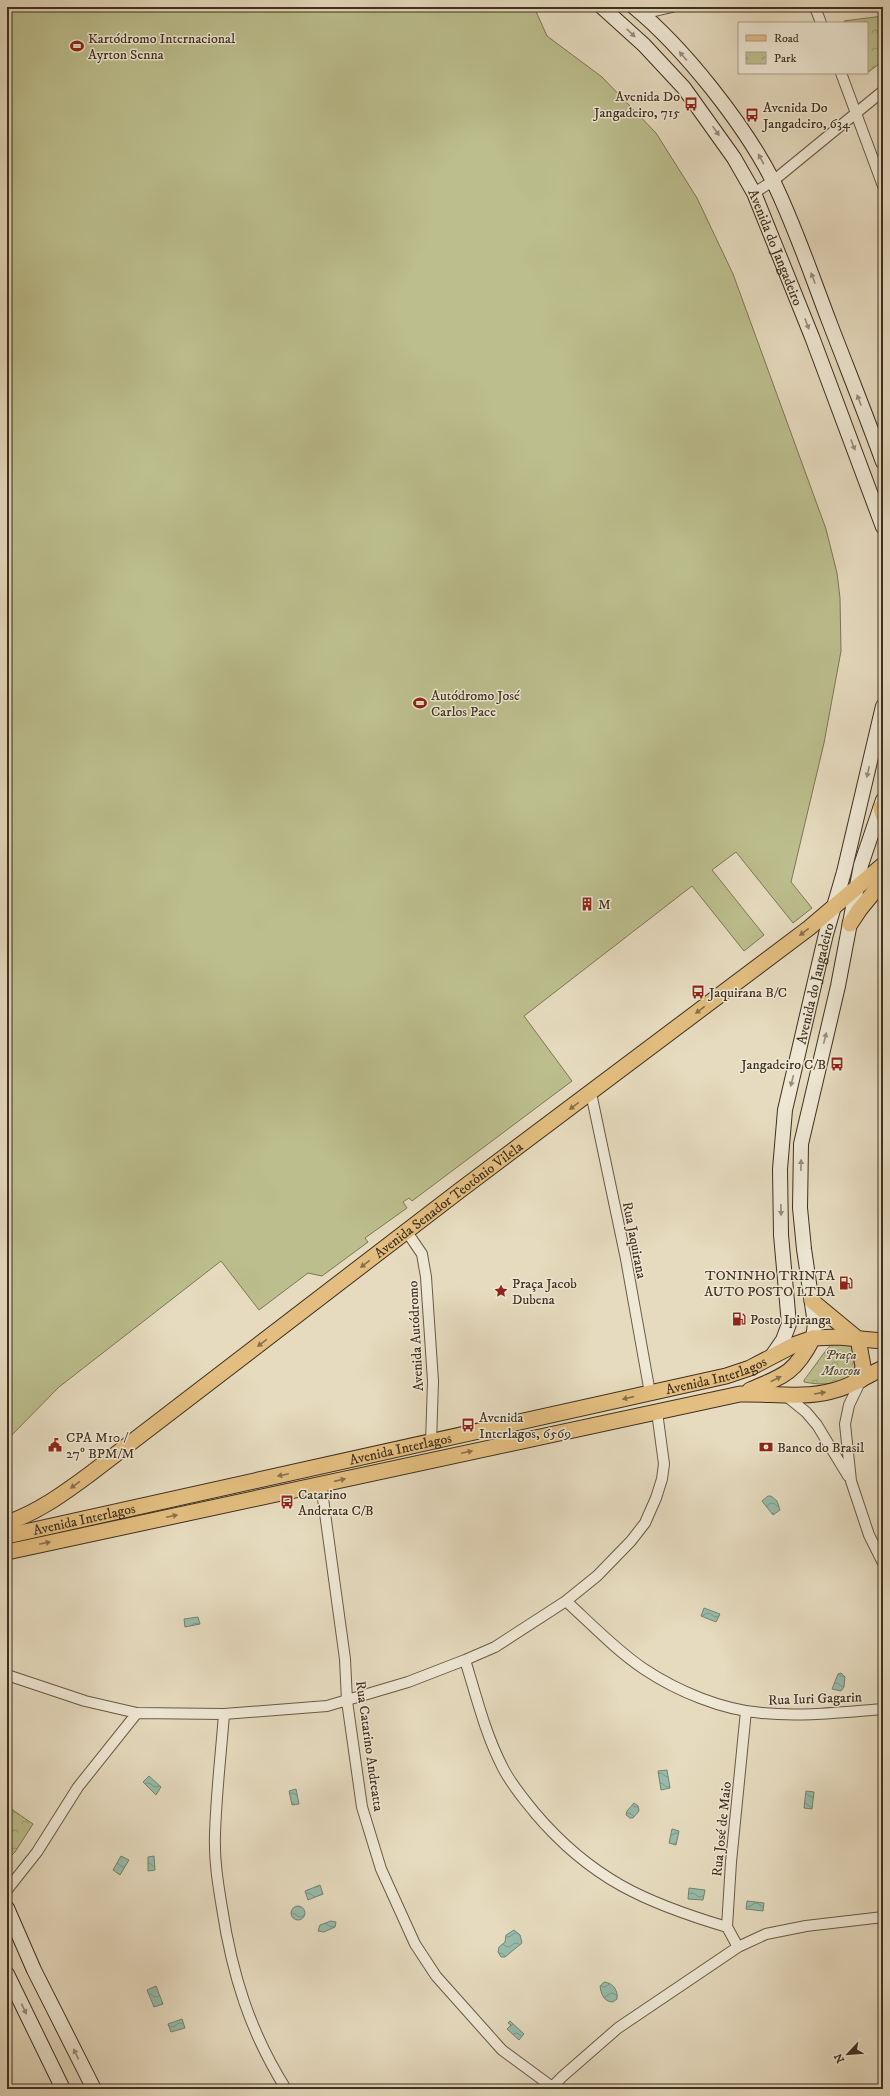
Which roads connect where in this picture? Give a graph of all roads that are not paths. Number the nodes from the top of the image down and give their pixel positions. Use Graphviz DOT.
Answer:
graph roads {
  1 [pos="602,7"];
  2 [pos="672,7"];
  3 [pos="815,7"];
  4 [pos="638,10"];
  5 [pos="821,22"];
  6 [pos="841,74"];
  7 [pos="883,90"];
  8 [pos="856,112"];
  9 [pos="773,181"];
  10 [pos="883,186"];
  11 [pos="754,193"];
  12 [pos="883,462"];
  13 [pos="883,527"];
  14 [pos="883,706"];
  15 [pos="882,808"];
  16 [pos="883,865"];
  17 [pos="883,881"];
  18 [pos="856,887"];
  19 [pos="835,908"];
  20 [pos="850,924"];
  21 [pos="591,1093"];
  22 [pos="407,1232"];
  23 [pos="802,1233"];
  24 [pos="781,1235"];
  25 [pos="812,1302"];
  26 [pos="813,1338"];
  27 [pos="858,1339"];
  28 [pos="883,1340"];
  29 [pos="772,1356"];
  30 [pos="883,1368"];
  31 [pos="861,1380"];
  32 [pos="650,1393"];
  33 [pos="740,1394"];
  34 [pos="785,1395"];
  35 [pos="657,1412"];
  36 [pos="431,1443"];
  37 [pos="851,1481"];
  38 [pos="321,1484"];
  39 [pos="7,1523"];
  40 [pos="7,1536"];
  41 [pos="7,1552"];
  42 [pos="883,1563"];
  43 [pos="566,1601"];
  44 [pos="465,1660"];
  45 [pos="8,1674"];
  46 [pos="347,1701"];
  47 [pos="883,1709"];
  48 [pos="746,1711"];
  49 [pos="137,1713"];
  50 [pos="224,1714"];
  51 [pos="7,1890"];
  52 [pos="7,1908"];
  53 [pos="883,1917"];
  54 [pos="727,1927"];
  55 [pos="738,1947"];
  56 [pos="7,1974"];
  57 [pos="552,2088"];
  58 [pos="63,2089"];
  59 [pos="94,2089"];
  60 [pos="286,2089"];
  1 -- 11 [label="street, Avenida do Jangadeiro, one-way"];
  2 -- 4 [label="street"];
  3 -- 5 [label="street"];
  9 -- 4 [label="street, Avenida do Jangadeiro, one-way"];
  6 -- 8 [label="street"];
  7 -- 8 [label="street"];
  8 -- 9 [label="street"];
  8 -- 10 [label="street"];
  9 -- 11 [label="street"];
  12 -- 9 [label="street, Avenida do Jangadeiro, one-way"];
  11 -- 13 [label="street, Avenida do Jangadeiro, one-way"];
  14 -- 19 [label="street, Avenida do Jangadeiro, one-way"];
  15 -- 18 [label="street, Avenida do Jangadeiro"];
  16 -- 18 [label="main road, Avenida Senador Teotônio Vilela"];
  17 -- 20 [label="main road"];
  18 -- 19 [label="main road, Avenida Senador Teotônio Vilela"];
  18 -- 20 [label="street, Avenida do Jangadeiro"];
  19 -- 21 [label="main road, Avenida Senador Teotônio Vilela, one-way"];
  19 -- 24 [label="street, Avenida do Jangadeiro, one-way"];
  23 -- 20 [label="street, Avenida do Jangadeiro, one-way"];
  21 -- 22 [label="main road, Avenida Senador Teotônio Vilela, one-way"];
  21 -- 32 [label="street, Rua Jaquirana"];
  22 -- 36 [label="street, Avenida Autódromo"];
  22 -- 39 [label="main road, Avenida Senador Teotônio Vilela, one-way"];
  23 -- 24 [label="street"];
  23 -- 25 [label="street, Avenida do Jangadeiro"];
  24 -- 29 [label="street, Avenida do Jangadeiro"];
  25 -- 26 [label="street, Avenida do Jangadeiro"];
  25 -- 27 [label="main road"];
  26 -- 27 [label="main road, Avenida Interlagos"];
  26 -- 29 [label="main road, Avenida Interlagos"];
  33 -- 26 [label="main road, one-way"];
  27 -- 28 [label="main road, Avenida Interlagos"];
  27 -- 31 [label="main road"];
  29 -- 32 [label="main road, Avenida Interlagos"];
  30 -- 31 [label="main road, Avenida Interlagos"];
  34 -- 31 [label="main road, Avenida Interlagos, one-way"];
  31 -- 37 [label="street"];
  32 -- 36 [label="main road, Avenida Interlagos, one-way"];
  33 -- 34 [label="main road, Avenida Interlagos"];
  33 -- 35 [label="main road, Avenida Interlagos"];
  34 -- 37 [label="street"];
  38 -- 35 [label="main road, Avenida Interlagos, one-way"];
  35 -- 43 [label="street"];
  36 -- 40 [label="main road, Avenida Interlagos, one-way"];
  37 -- 42 [label="street"];
  41 -- 38 [label="main road, Avenida Interlagos, one-way"];
  38 -- 46 [label="street, Rua Catarino Andreatta"];
  43 -- 44 [label="street"];
  43 -- 48 [label="street, Rua Iuri Gagarin"];
  44 -- 46 [label="street"];
  44 -- 54 [label="street"];
  45 -- 49 [label="street"];
  46 -- 50 [label="street"];
  46 -- 57 [label="street, Rua Catarino Andreatta"];
  47 -- 48 [label="street, Rua Iuri Gagarin"];
  48 -- 54 [label="street, Rua José de Maio"];
  49 -- 50 [label="street"];
  49 -- 51 [label="street"];
  50 -- 60 [label="street"];
  59 -- 52 [label="street, one-way"];
  53 -- 55 [label="street"];
  54 -- 55 [label="street"];
  55 -- 57 [label="street"];
  56 -- 58 [label="street, one-way"];
}
